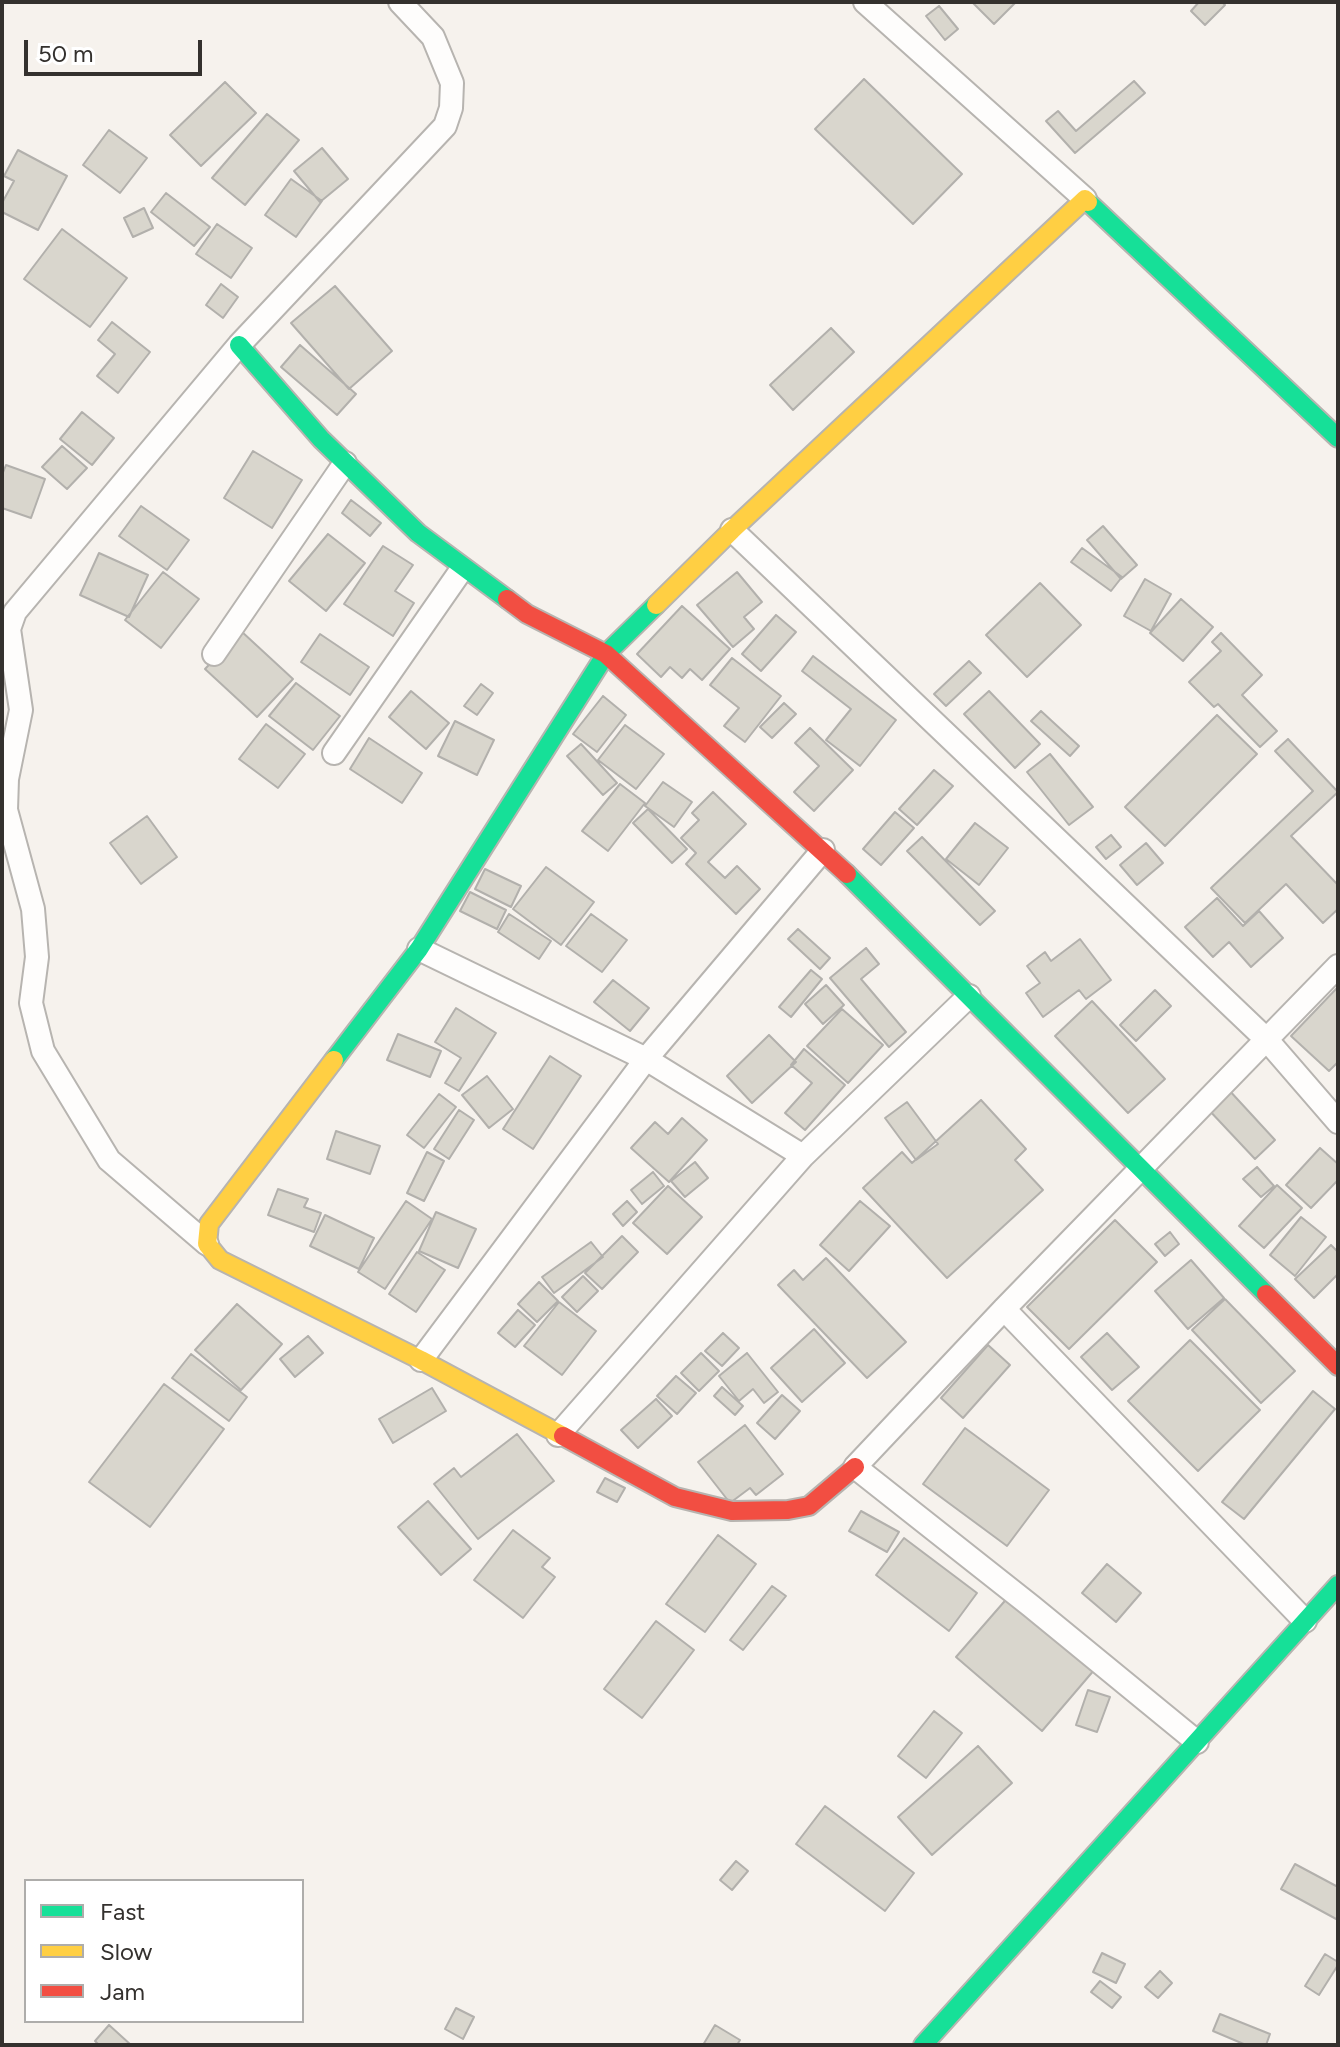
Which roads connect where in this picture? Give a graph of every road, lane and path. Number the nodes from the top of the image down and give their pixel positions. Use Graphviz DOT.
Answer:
graph roads {
  1 [pos="400,2"];
  2 [pos="865,2"];
  3 [pos="1085,199"];
  4 [pos="239,345"];
  5 [pos="1338,438"];
  6 [pos="345,463"];
  7 [pos="732,530"];
  8 [pos="462,569"];
  9 [pos="6,627"];
  10 [pos="214,654"];
  11 [pos="606,654"];
  12 [pos="334,753"];
  13 [pos="823,850"];
  14 [pos="419,949"];
  15 [pos="1338,966"];
  16 [pos="969,996"];
  17 [pos="1267,1040"];
  18 [pos="646,1059"];
  19 [pos="1338,1122"];
  20 [pos="803,1156"];
  21 [pos="1141,1167"];
  22 [pos="207,1244"];
  23 [pos="1004,1309"];
  24 [pos="421,1360"];
  25 [pos="1338,1366"];
  26 [pos="558,1435"];
  27 [pos="855,1467"];
  28 [pos="1338,1585"];
  29 [pos="1305,1621"];
  30 [pos="1197,1742"];
  31 [pos="923,2045"];
  1 -- 4 [label="street"];
  2 -- 3 [label="street"];
  3 -- 5 [label="street"];
  3 -- 7 [label="street"];
  4 -- 6 [label="street"];
  4 -- 9 [label="street"];
  6 -- 8 [label="street"];
  6 -- 10 [label="street"];
  7 -- 11 [label="street"];
  7 -- 17 [label="street"];
  8 -- 11 [label="street"];
  8 -- 12 [label="street"];
  9 -- 22 [label="street"];
  11 -- 13 [label="street"];
  11 -- 14 [label="street"];
  13 -- 16 [label="street"];
  13 -- 18 [label="street"];
  14 -- 18 [label="street"];
  14 -- 22 [label="street"];
  15 -- 17 [label="street"];
  16 -- 20 [label="street"];
  16 -- 21 [label="street"];
  17 -- 19 [label="street"];
  17 -- 21 [label="street"];
  18 -- 20 [label="street"];
  18 -- 24 [label="street"];
  20 -- 26 [label="street"];
  21 -- 23 [label="street"];
  21 -- 25 [label="street"];
  22 -- 24 [label="street"];
  23 -- 27 [label="street"];
  23 -- 29 [label="street"];
  24 -- 26 [label="street"];
  26 -- 27 [label="street"];
  27 -- 30 [label="street"];
  28 -- 29 [label="street"];
  29 -- 30 [label="street"];
  30 -- 31 [label="street"];
}
